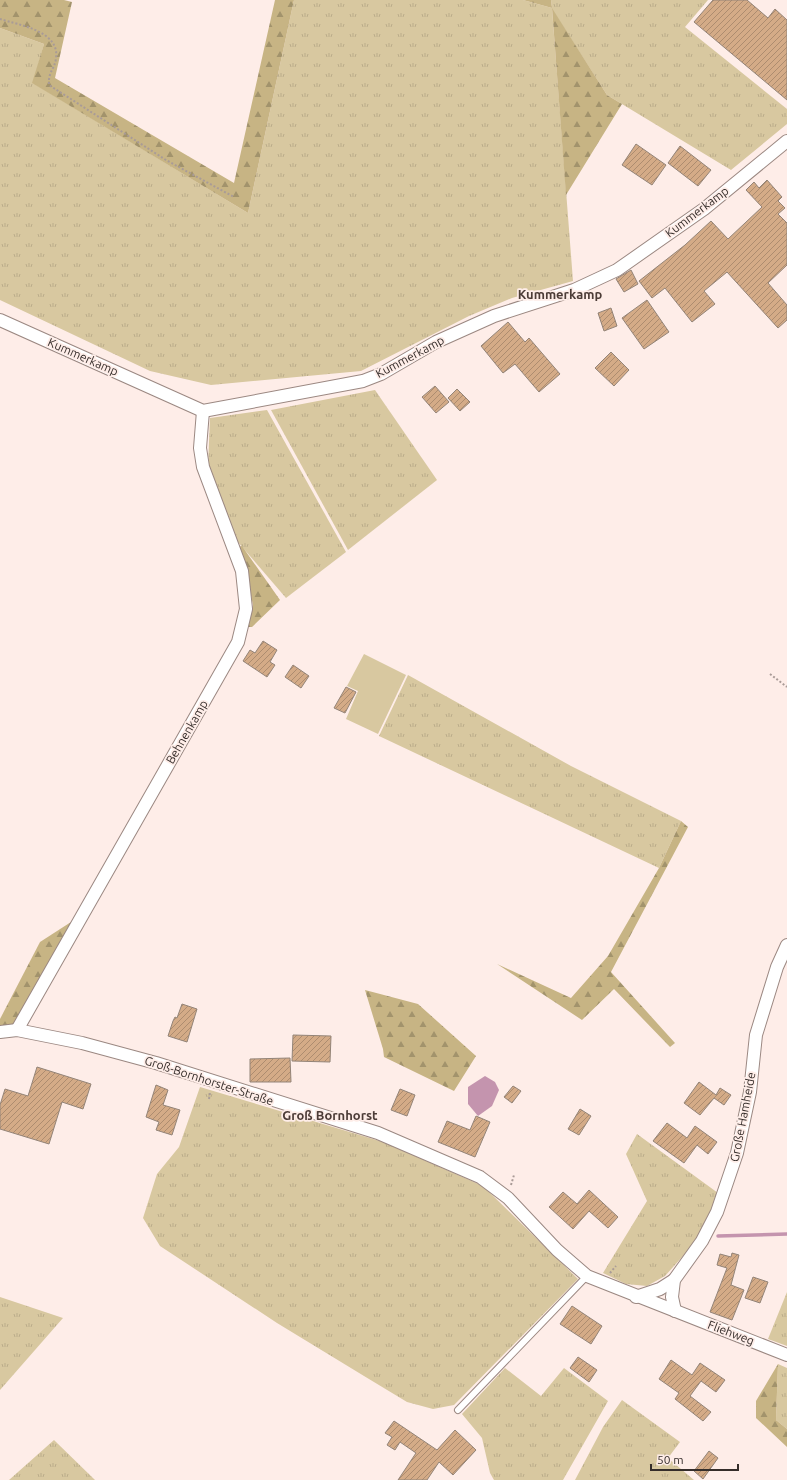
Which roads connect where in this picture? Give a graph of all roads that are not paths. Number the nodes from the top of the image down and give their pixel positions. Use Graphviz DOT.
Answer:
graph roads {
  1 [pos="787,140"];
  2 [pos="0,320"];
  3 [pos="203,411"];
  4 [pos="787,945"];
  5 [pos="17,1030"];
  6 [pos="0,1032"];
  7 [pos="587,1276"];
  8 [pos="674,1280"];
  9 [pos="636,1296"];
  10 [pos="675,1311"];
  11 [pos="787,1355"];
  12 [pos="458,1410"];
  1 -- 3 [label="street, Kummerkamp"];
  2 -- 3 [label="street, Kummerkamp"];
  3 -- 5 [label="street, Behnenkamp"];
  4 -- 8 [label="street, Große Hamheide"];
  5 -- 6 [label="street, Groß-Bornhorster-Straße"];
  5 -- 7 [label="street, Groß-Bornhorster-Straße"];
  7 -- 9 [label="street, Groß-Bornhorster-Straße"];
  7 -- 12 [label="lane"];
  8 -- 9 [label="street, Große Hamheide"];
  8 -- 10 [label="street"];
  9 -- 10 [label="street, Groß-Bornhorster-Straße"];
  10 -- 11 [label="street, Fliehweg"];
}
